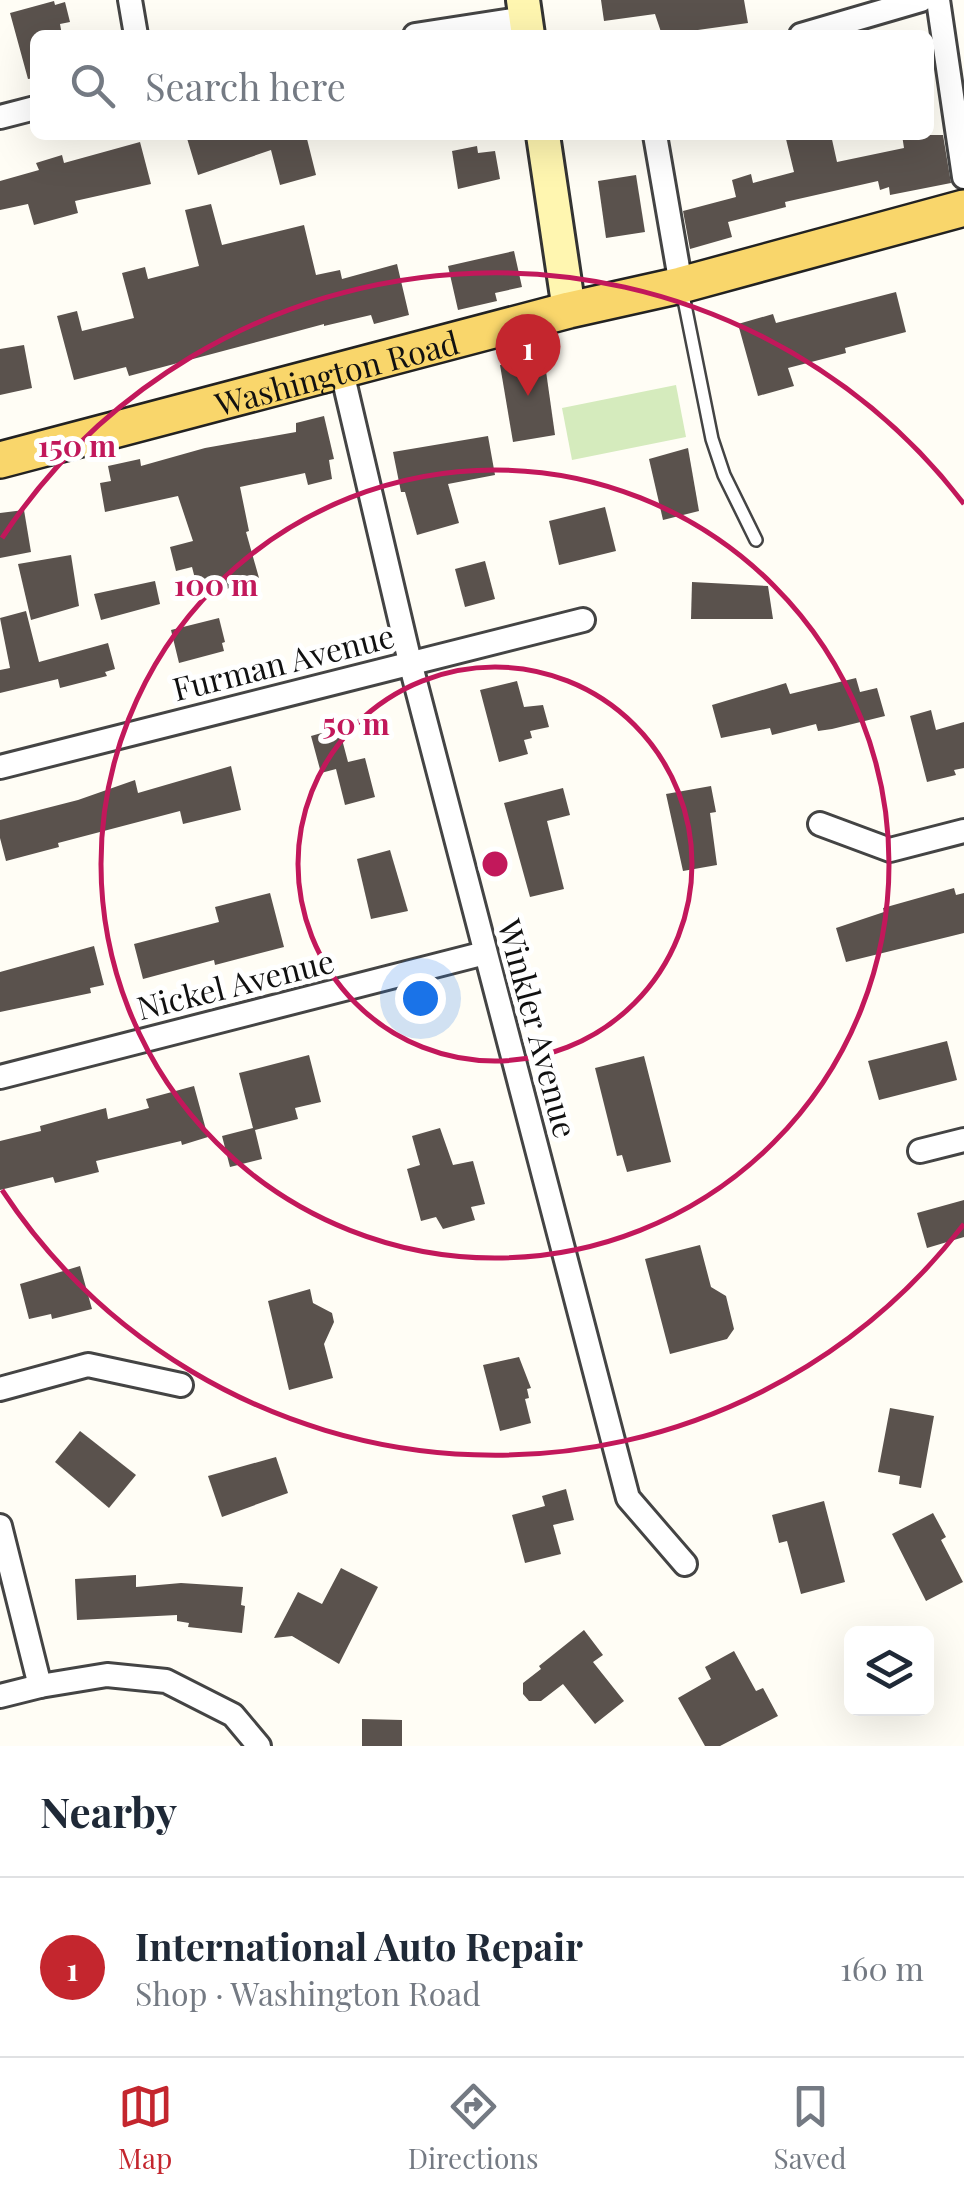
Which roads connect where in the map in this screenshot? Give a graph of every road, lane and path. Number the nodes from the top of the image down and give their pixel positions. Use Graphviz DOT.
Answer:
graph roads {
  1 [pos="130,0"];
  2 [pos="921,0"];
  3 [pos="938,0"];
  4 [pos="526,18"];
  5 [pos="135,30"];
  6 [pos="448,30"];
  7 [pos="818,30"];
  8 [pos="30,109"];
  9 [pos="0,117"];
  10 [pos="544,140"];
  11 [pos="656,140"];
  12 [pos="964,177"];
  13 [pos="964,208"];
  14 [pos="680,286"];
  15 [pos="570,310"];
  16 [pos="342,372"];
  17 [pos="0,460"];
  18 [pos="756,540"];
  19 [pos="583,620"];
  20 [pos="410,662"];
  21 [pos="0,767"];
  22 [pos="820,824"];
  23 [pos="964,832"];
  24 [pos="485,952"];
  25 [pos="0,1077"];
  26 [pos="964,1140"];
  27 [pos="920,1152"];
  28 [pos="181,1386"];
  29 [pos="0,1389"];
  30 [pos="0,1526"];
  31 [pos="685,1564"];
  32 [pos="40,1686"];
  33 [pos="0,1696"];
  34 [pos="259,1746"];
  1 -- 5 [label="street"];
  2 -- 7 [label="street"];
  3 -- 12 [label="street"];
  4 -- 6 [label="street"];
  8 -- 9 [label="street"];
  10 -- 15 [label="main road"];
  11 -- 14 [label="street"];
  13 -- 14 [label="main road, Washington Road"];
  14 -- 15 [label="main road, Washington Road"];
  14 -- 18 [label="lane"];
  15 -- 16 [label="main road, Washington Road"];
  16 -- 17 [label="main road, Washington Road"];
  16 -- 20 [label="street, Winkler Avenue"];
  19 -- 20 [label="street, Furman Avenue"];
  20 -- 21 [label="street, Furman Avenue"];
  20 -- 24 [label="street, Winkler Avenue"];
  22 -- 23 [label="street"];
  24 -- 25 [label="street, Nickel Avenue"];
  24 -- 31 [label="street, Winkler Avenue"];
  26 -- 27 [label="street"];
  28 -- 29 [label="street"];
  30 -- 32 [label="street"];
  32 -- 33 [label="street"];
  32 -- 34 [label="street"];
}
